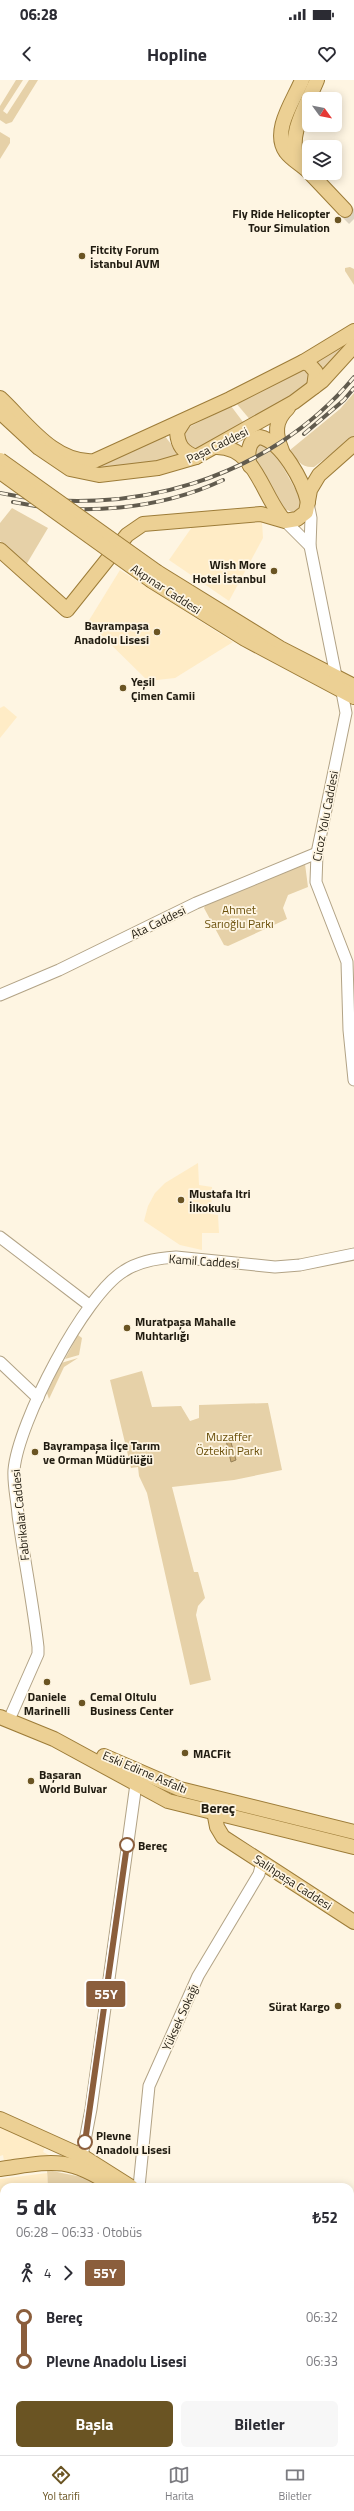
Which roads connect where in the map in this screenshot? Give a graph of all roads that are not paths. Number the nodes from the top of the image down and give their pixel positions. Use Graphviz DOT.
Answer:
graph roads {
  1 [pos="302,80"];
  2 [pos="317,80"];
  3 [pos="288,145"];
  4 [pos="302,166"];
  5 [pos="316,180"];
  6 [pos="345,210"];
  7 [pos="354,331"];
  8 [pos="354,346"];
  9 [pos="303,362"];
  10 [pos="314,387"];
  11 [pos="0,398"];
  12 [pos="294,402"];
  13 [pos="0,412"];
  14 [pos="184,421"];
  15 [pos="354,444"];
  16 [pos="216,447"];
  17 [pos="342,454"];
  18 [pos="284,455"];
  19 [pos="196,457"];
  20 [pos="0,460"];
  21 [pos="250,466"];
  22 [pos="0,472"];
  23 [pos="295,472"];
  24 [pos="268,492"];
  25 [pos="308,502"];
  26 [pos="248,515"];
  27 [pos="285,520"];
  28 [pos="310,546"];
  29 [pos="0,550"];
  30 [pos="155,577"];
  31 [pos="336,676"];
  32 [pos="350,692"];
  33 [pos="317,853"];
  34 [pos="0,995"];
  35 [pos="354,1080"];
  36 [pos="0,1237"];
  37 [pos="354,1254"];
  38 [pos="89,1305"];
  39 [pos="0,1362"];
  40 [pos="38,1398"];
  41 [pos="4,1713"];
  42 [pos="136,1784"];
  43 [pos="211,1798"];
  44 [pos="214,1814"];
  45 [pos="237,1819"];
  46 [pos="354,1832"];
  47 [pos="232,1842"];
  48 [pos="354,1847"];
  49 [pos="262,1862"];
  50 [pos="354,1922"];
  51 [pos="0,2119"];
  52 [pos="58,2145"];
  53 [pos="81,2161"];
  54 [pos="54,2162"];
  55 [pos="0,2169"];
  56 [pos="109,2183"];
  57 [pos="123,2183"];
  58 [pos="139,2183"];
  1 -- 3 [label="main road"];
  2 -- 3 [label="main road"];
  3 -- 4 [label="main road"];
  5 -- 6 [label="main road"];
  7 -- 9 [label="main road"];
  8 -- 10 [label="main road, Paşa Caddesi"];
  9 -- 10 [label="main road"];
  9 -- 14 [label="main road"];
  10 -- 12 [label="main road, Paşa Caddesi"];
  11 -- 14 [label="main road"];
  12 -- 16 [label="main road, Paşa Caddesi"];
  12 -- 18 [label="main road"];
  13 -- 19 [label="main road, Paşa Caddesi"];
  14 -- 19 [label="main road"];
  15 -- 17 [label="main road"];
  16 -- 19 [label="main road, Paşa Caddesi"];
  16 -- 21 [label="main road"];
  17 -- 23 [label="main road"];
  17 -- 25 [label="main road"];
  18 -- 21 [label="main road"];
  18 -- 23 [label="main road"];
  20 -- 30 [label="main road, Akpınar Caddesi, bridge"];
  21 -- 24 [label="main road"];
  22 -- 30 [label="main road, Akpınar Caddesi, bridge"];
  23 -- 25 [label="main road"];
  24 -- 26 [label="main road"];
  24 -- 27 [label="main road"];
  25 -- 27 [label="main road"];
  25 -- 28 [label="street"];
  26 -- 27 [label="main road"];
  26 -- 29 [label="main road"];
  27 -- 28 [label="street"];
  28 -- 31 [label="street"];
  30 -- 31 [label="main road, Akpınar Caddesi"];
  30 -- 32 [label="main road, Akpınar Caddesi"];
  31 -- 32 [label="main road"];
  32 -- 33 [label="street, Cicoz Yolu Caddesi"];
  33 -- 34 [label="street, Ata Caddesi"];
  33 -- 35 [label="street, Cicoz Yolu Caddesi"];
  36 -- 38 [label="street"];
  37 -- 38 [label="street, Kamil Caddesi"];
  38 -- 40 [label="street, Fabrikalar Caddesi"];
  39 -- 40 [label="street"];
  40 -- 41 [label="street, Fabrikalar Caddesi"];
  41 -- 42 [label="main road, Eski Edirne Asfaltı"];
  41 -- 43 [label="main road, Eski Edirne Asfaltı"];
  42 -- 44 [label="main road, Eski Edirne Asfaltı"];
  42 -- 53 [label="street"];
  43 -- 44 [label="main road, Salihpaşa Caddesi"];
  43 -- 46 [label="main road, Eski Edirne Asfaltı"];
  44 -- 45 [label="main road, Eski Edirne Asfaltı"];
  44 -- 47 [label="main road, Salihpaşa Caddesi"];
  45 -- 47 [label="main road"];
  45 -- 48 [label="main road, Eski Edirne Asfaltı"];
  47 -- 49 [label="main road, Salihpaşa Caddesi"];
  49 -- 50 [label="main road, Salihpaşa Caddesi"];
  49 -- 58 [label="street, Yüksek Sokağı"];
  51 -- 52 [label="main road"];
  52 -- 53 [label="main road"];
  52 -- 54 [label="main road"];
  53 -- 54 [label="main road"];
  53 -- 56 [label="main road"];
  53 -- 57 [label="main road"];
  54 -- 55 [label="main road"];
}
